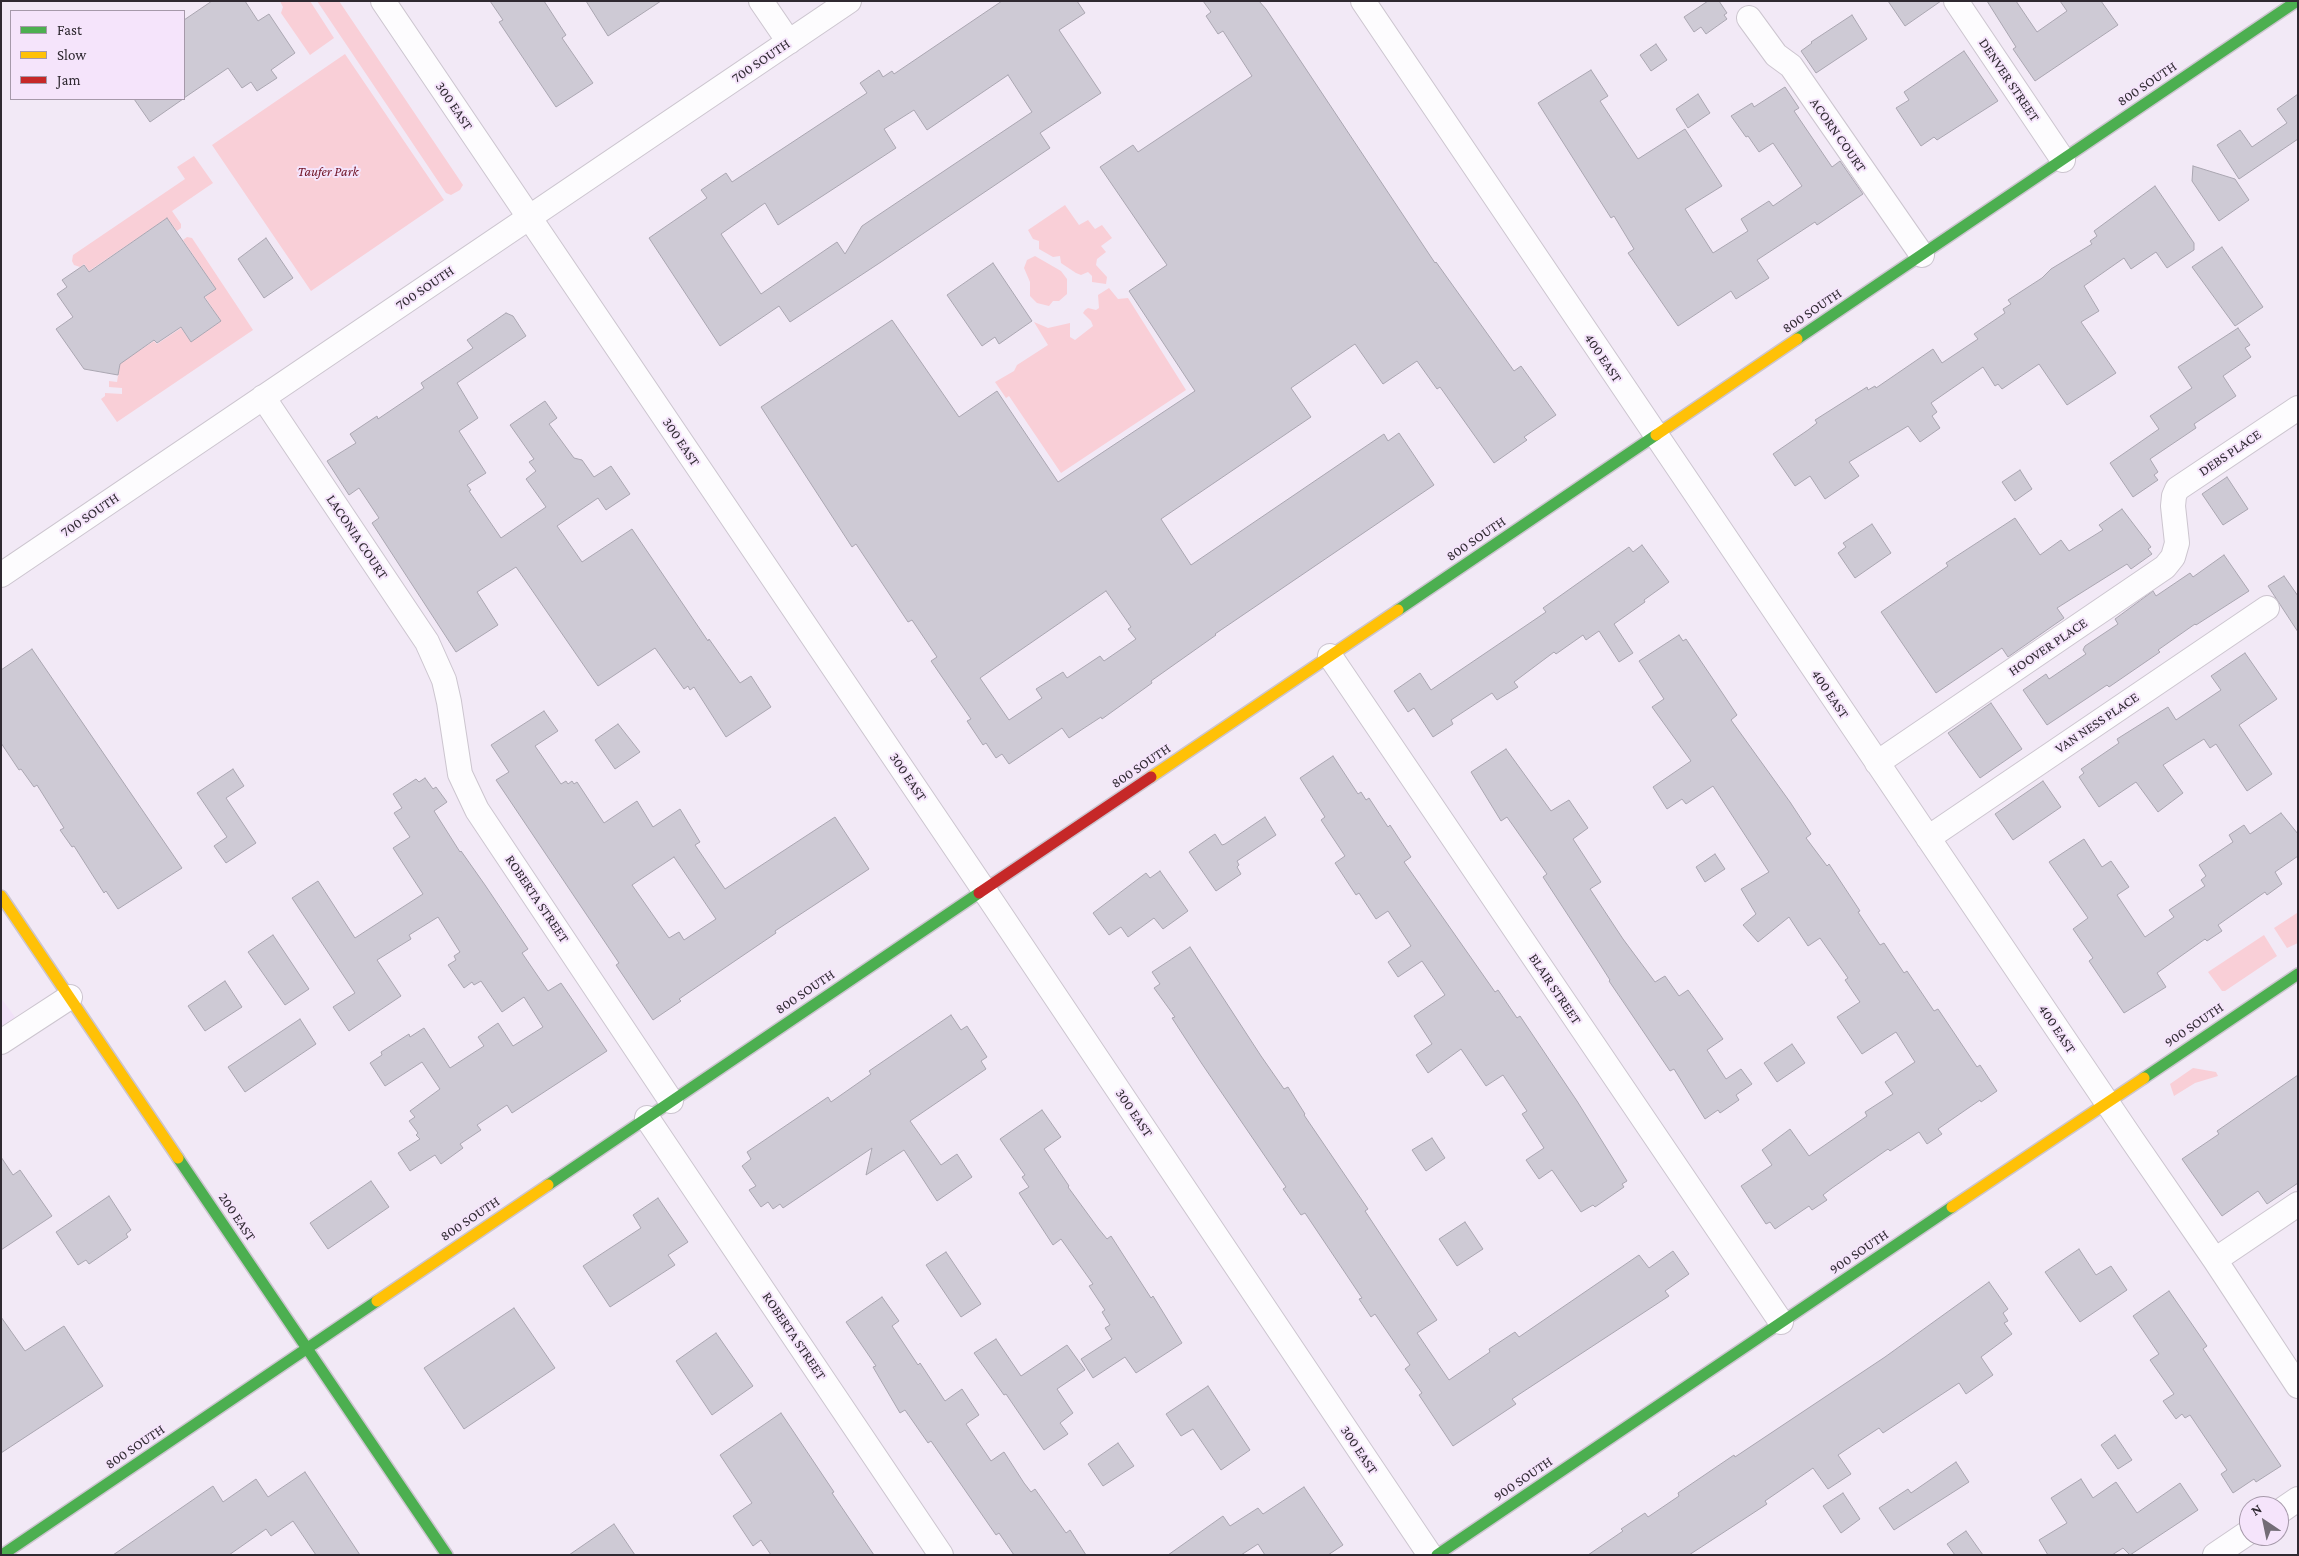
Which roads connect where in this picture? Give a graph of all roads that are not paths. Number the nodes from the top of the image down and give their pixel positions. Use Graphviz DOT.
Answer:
graph roads {
  1 [pos="383,1"];
  2 [pos="761,1"];
  3 [pos="849,1"];
  4 [pos="1363,1"];
  5 [pos="1956,1"];
  6 [pos="2297,1"];
  7 [pos="1750,18"];
  8 [pos="789,42"];
  9 [pos="2063,160"];
  10 [pos="530,218"];
  11 [pos="1922,255"];
  12 [pos="263,398"];
  13 [pos="2298,408"];
  14 [pos="1655,436"];
  15 [pos="2174,506"];
  16 [pos="1,574"];
  17 [pos="2267,608"];
  18 [pos="1330,656"];
  19 [pos="444,680"];
  20 [pos="1877,763"];
  21 [pos="1928,838"];
  22 [pos="984,890"];
  23 [pos="1,896"];
  24 [pos="2298,974"];
  25 [pos="70,997"];
  26 [pos="1,1042"];
  27 [pos="672,1101"];
  28 [pos="2106,1102"];
  29 [pos="647,1118"];
  30 [pos="2298,1204"];
  31 [pos="2215,1260"];
  32 [pos="1781,1322"];
  33 [pos="307,1348"];
  34 [pos="2298,1386"];
  35 [pos="2239,1539"];
  36 [pos="2,1555"];
  37 [pos="447,1555"];
  38 [pos="941,1555"];
  39 [pos="1430,1555"];
  40 [pos="1437,1555"];
  41 [pos="2215,1555"];
  1 -- 10 [label="street, 300 EAST"];
  2 -- 8 [label="street"];
  3 -- 8 [label="street, 700 SOUTH"];
  4 -- 14 [label="street, 400 EAST"];
  5 -- 9 [label="street, DENVER STREET"];
  6 -- 9 [label="main road, 800 SOUTH"];
  7 -- 11 [label="street, ACORN COURT"];
  8 -- 10 [label="street, 700 SOUTH"];
  9 -- 11 [label="main road, 800 SOUTH"];
  10 -- 12 [label="street, 700 SOUTH"];
  10 -- 22 [label="street, 300 EAST"];
  11 -- 14 [label="main road, 800 SOUTH"];
  12 -- 16 [label="street, 700 SOUTH"];
  12 -- 19 [label="street, LACONIA COURT"];
  13 -- 15 [label="street, DEBS PLACE"];
  14 -- 18 [label="main road, 800 SOUTH"];
  14 -- 20 [label="street, 400 EAST"];
  15 -- 20 [label="street, HOOVER PLACE"];
  17 -- 21 [label="street, VAN NESS PLACE"];
  18 -- 22 [label="main road, 800 SOUTH"];
  18 -- 32 [label="street, BLAIR STREET"];
  19 -- 27 [label="street, ROBERTA STREET"];
  20 -- 21 [label="street, 400 EAST"];
  21 -- 28 [label="street, 400 EAST"];
  22 -- 27 [label="main road, 800 SOUTH"];
  22 -- 39 [label="street, 300 EAST"];
  23 -- 25 [label="main road, 200 EAST"];
  24 -- 28 [label="main road, 900 SOUTH"];
  25 -- 26 [label="street"];
  25 -- 33 [label="main road, 200 EAST"];
  27 -- 29 [label="main road, 800 SOUTH"];
  28 -- 31 [label="street, 400 EAST"];
  28 -- 32 [label="main road, 900 SOUTH"];
  29 -- 33 [label="main road, 800 SOUTH"];
  29 -- 38 [label="street, ROBERTA STREET"];
  30 -- 31 [label="street"];
  31 -- 34 [label="street, 400 EAST"];
  32 -- 40 [label="main road, 900 SOUTH"];
  33 -- 36 [label="main road, 800 SOUTH"];
  33 -- 37 [label="main road, 200 EAST"];
  35 -- 41 [label="street"];
}
